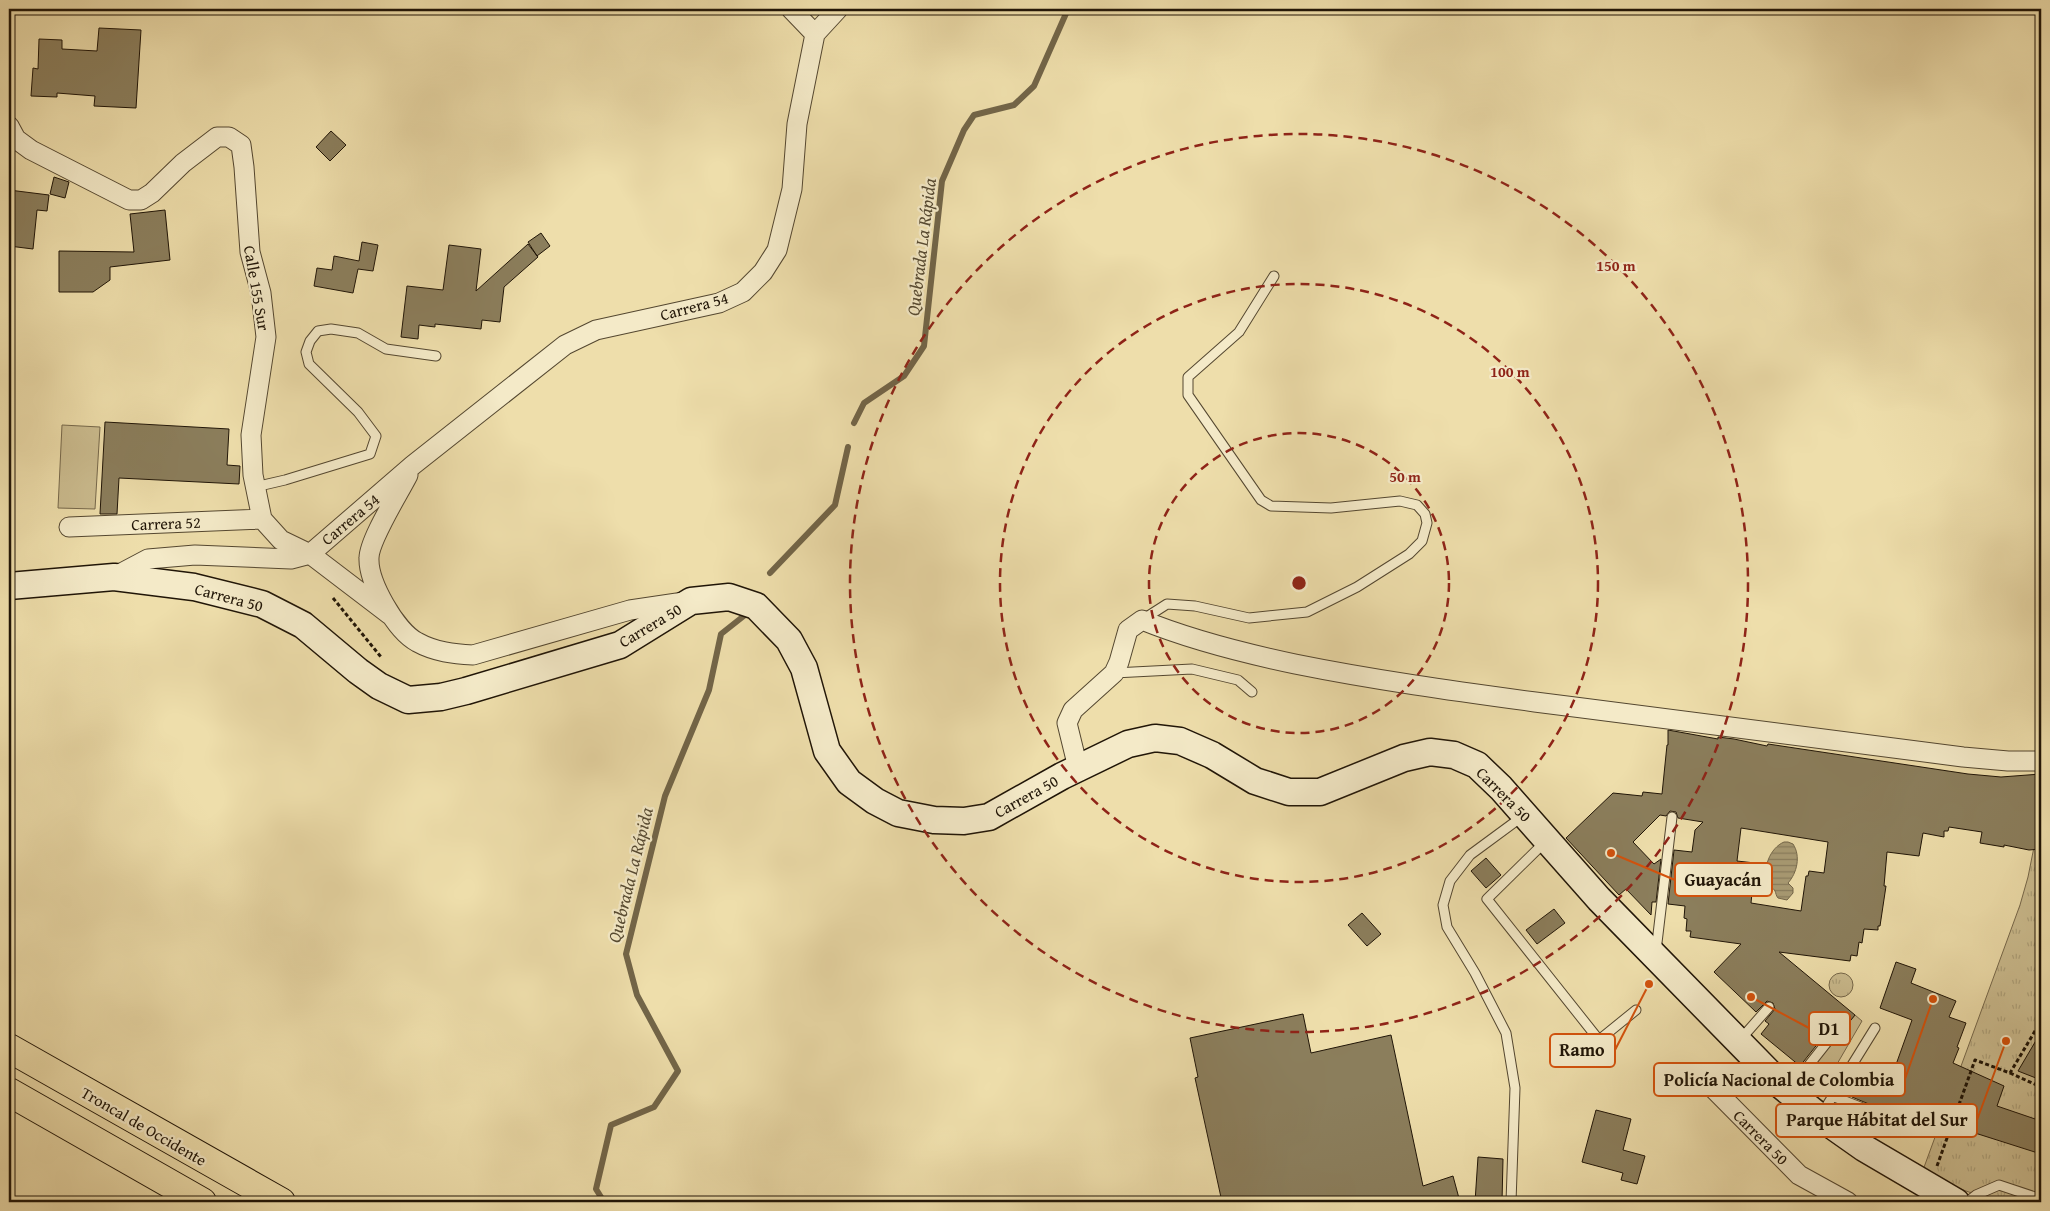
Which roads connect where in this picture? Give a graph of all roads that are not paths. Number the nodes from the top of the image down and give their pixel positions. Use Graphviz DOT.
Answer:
graph roads {
  1 [pos="791,9"];
  2 [pos="838,9"];
  3 [pos="815,34"];
  4 [pos="9,126"];
  5 [pos="1274,276"];
  6 [pos="436,356"];
  7 [pos="413,466"];
  8 [pos="255,487"];
  9 [pos="262,519"];
  10 [pos="69,527"];
  11 [pos="310,554"];
  12 [pos="114,577"];
  13 [pos="9,586"];
  14 [pos="691,601"];
  15 [pos="390,615"];
  16 [pos="1142,620"];
  17 [pos="1114,673"];
  18 [pos="1252,692"];
  19 [pos="2041,761"];
  20 [pos="1078,768"];
  21 [pos="1525,814"];
  22 [pos="1672,817"];
  23 [pos="1547,840"];
  24 [pos="1655,958"];
  25 [pos="1768,1007"];
  26 [pos="1636,1010"];
  27 [pos="1875,1028"];
  28 [pos="1832,1036"];
  29 [pos="1738,1042"];
  30 [pos="9,1048"];
  31 [pos="1705,1080"];
  32 [pos="1789,1091"];
  33 [pos="9,1092"];
  34 [pos="1826,1106"];
  35 [pos="1909,1126"];
  36 [pos="2041,1199"];
  37 [pos="202,1202"];
  38 [pos="281,1202"];
  39 [pos="1511,1202"];
  40 [pos="1848,1202"];
  41 [pos="1956,1202"];
  42 [pos="1967,1202"];
  1 -- 3 [label="street"];
  2 -- 3 [label="street"];
  3 -- 7 [label="street, Carrera 54"];
  4 -- 8 [label="street, Calle 155 Sur"];
  5 -- 16 [label="lane"];
  6 -- 8 [label="lane"];
  7 -- 11 [label="street, Carrera 54"];
  7 -- 15 [label="street, Carrera 54"];
  8 -- 9 [label="street, Calle 155 Sur"];
  9 -- 10 [label="street, Carrera 52"];
  9 -- 11 [label="street"];
  11 -- 12 [label="street"];
  11 -- 15 [label="street"];
  12 -- 13 [label="main road, Carrera 50"];
  12 -- 14 [label="main road, Carrera 50"];
  14 -- 15 [label="street, Carrera 54"];
  14 -- 20 [label="main road, Carrera 50"];
  16 -- 17 [label="street"];
  16 -- 19 [label="street"];
  17 -- 18 [label="lane"];
  17 -- 20 [label="street"];
  20 -- 21 [label="main road, Carrera 50"];
  21 -- 23 [label="main road, Carrera 50"];
  21 -- 39 [label="lane"];
  22 -- 24 [label="lane"];
  23 -- 24 [label="main road, Carrera 50"];
  23 -- 26 [label="lane"];
  24 -- 29 [label="main road, Carrera 50"];
  25 -- 29 [label="lane"];
  27 -- 34 [label="lane"];
  28 -- 32 [label="lane"];
  29 -- 32 [label="main road, Carrera 50"];
  30 -- 38 [label="highway, Troncal de Occidente"];
  31 -- 40 [label="street, Carrera 50"];
  32 -- 34 [label="main road, Carrera 50"];
  33 -- 37 [label="highway"];
  34 -- 35 [label="lane"];
  34 -- 41 [label="main road, Carrera 50"];
  36 -- 42 [label="lane"];
}
